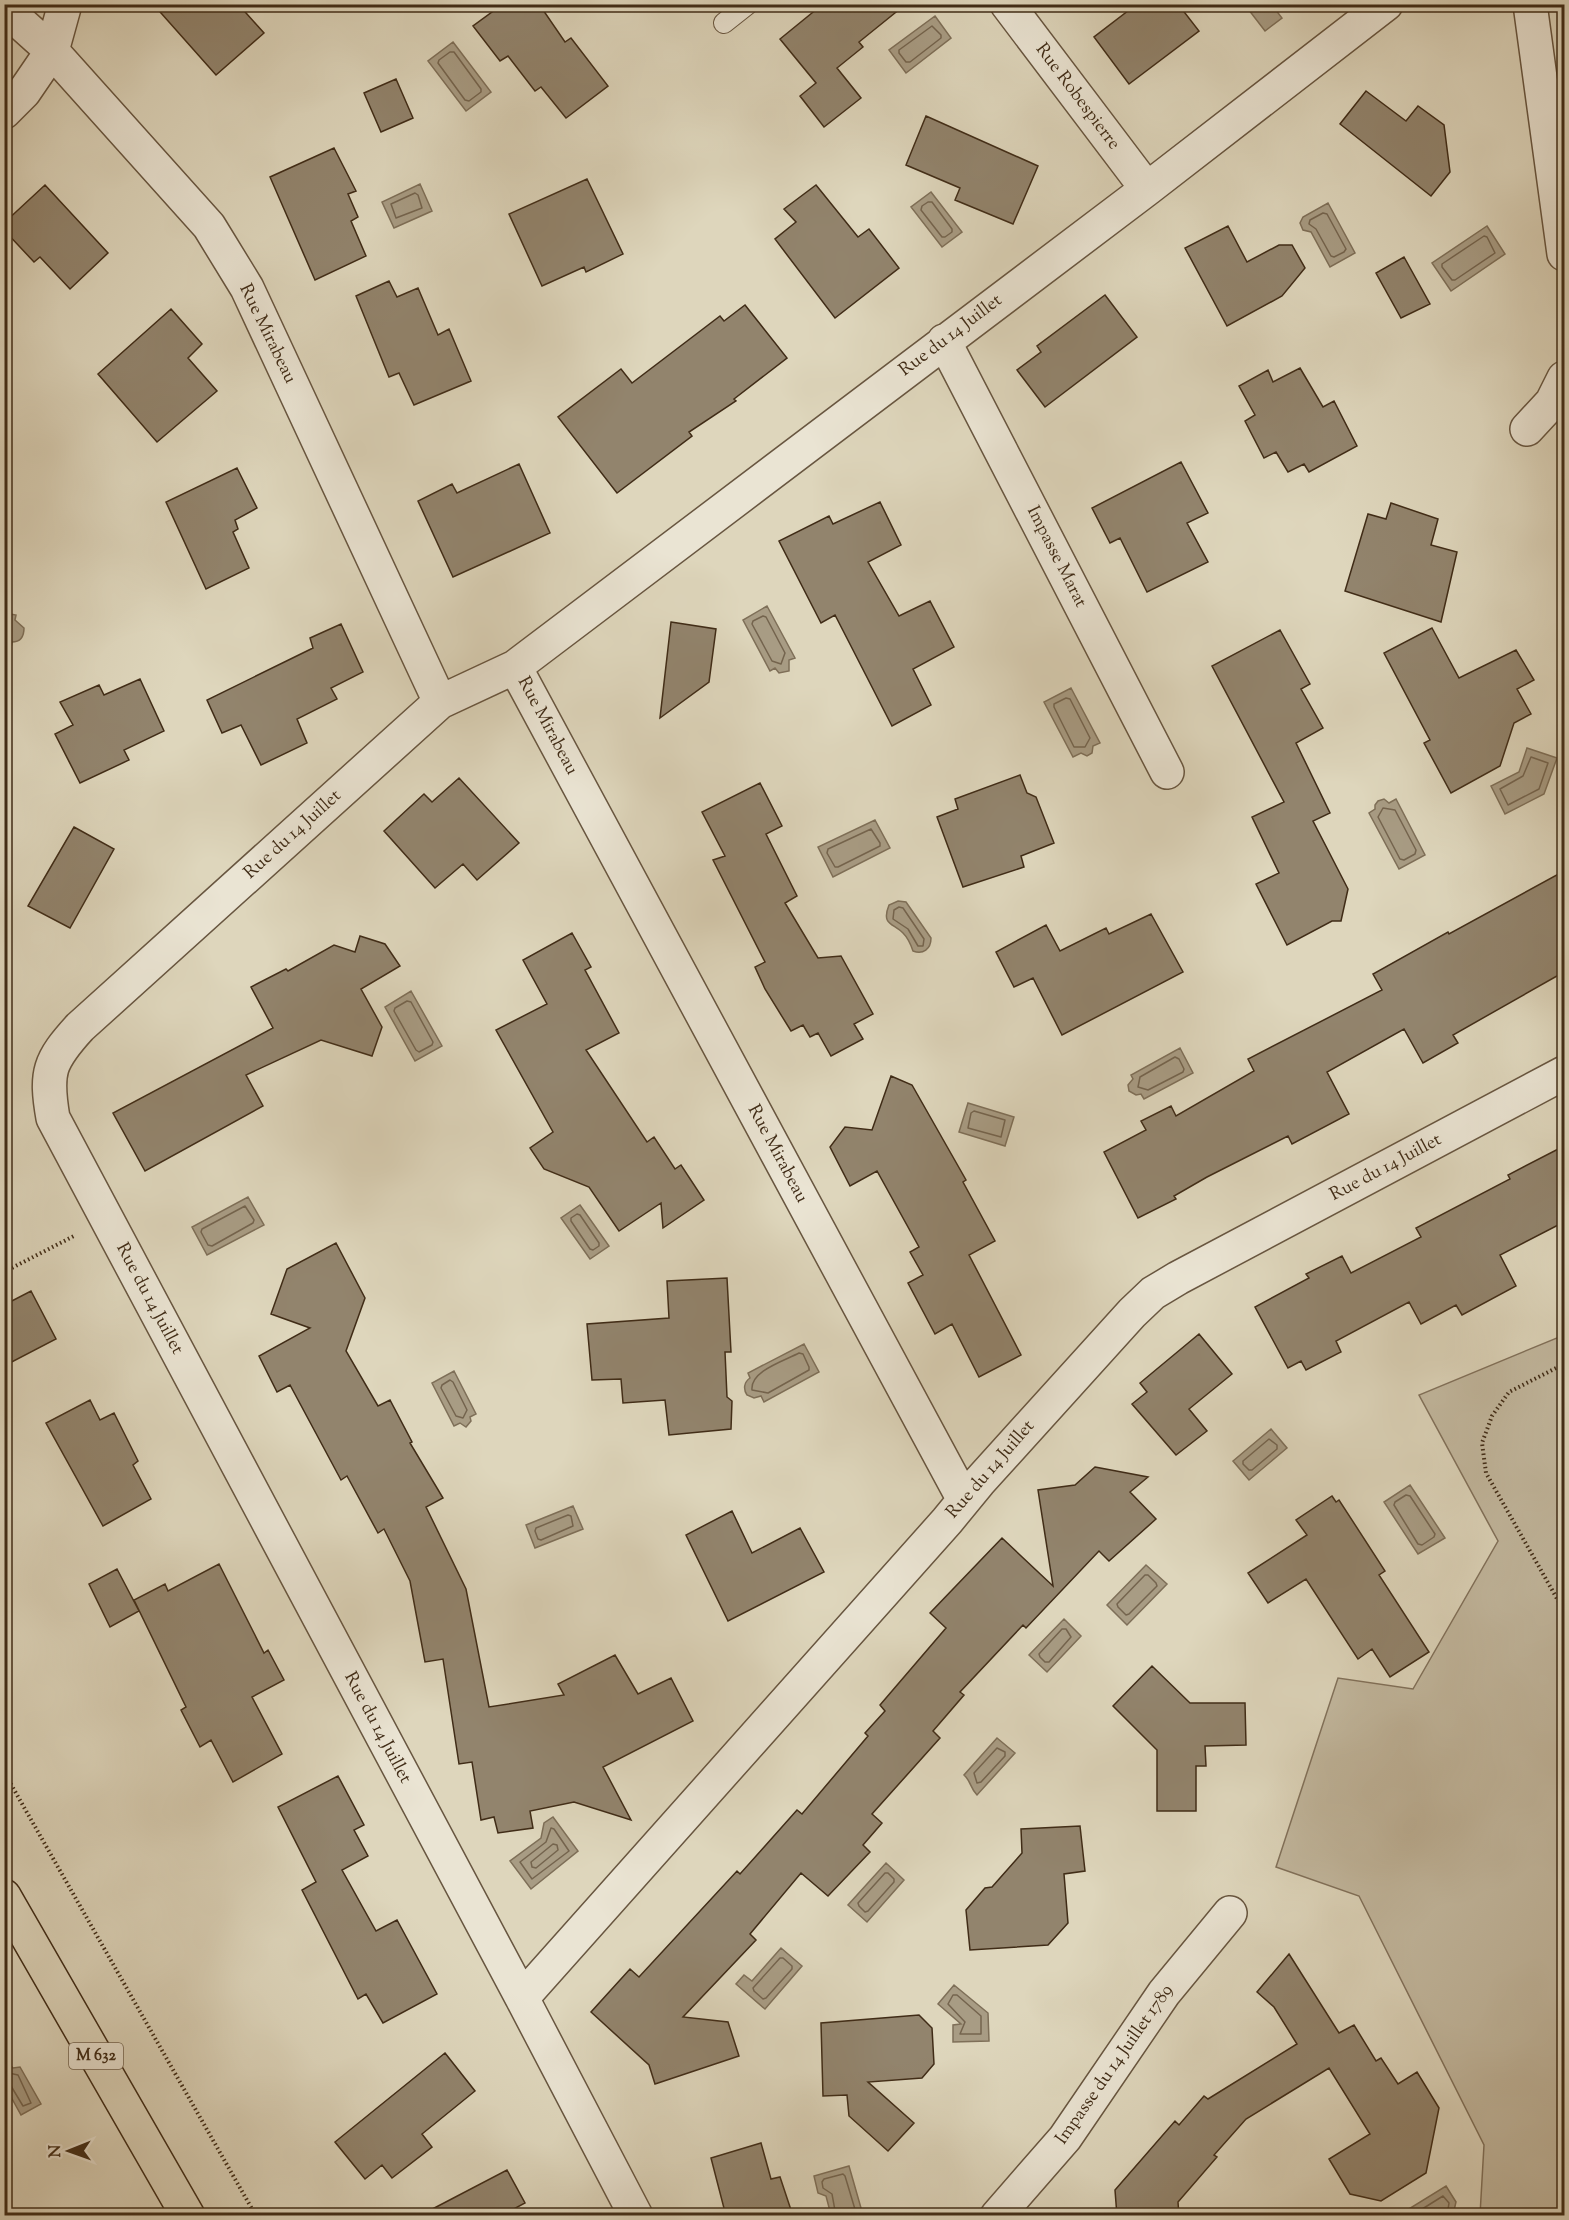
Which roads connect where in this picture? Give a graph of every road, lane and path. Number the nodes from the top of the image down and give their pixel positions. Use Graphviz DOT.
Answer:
graph roads {
  1 [pos="65,4"];
  2 [pos="748,4"];
  3 [pos="1006,4"];
  4 [pos="1386,4"];
  5 [pos="1530,4"];
  6 [pos="4,8"];
  7 [pos="724,24"];
  8 [pos="52,51"];
  9 [pos="4,112"];
  10 [pos="1147,189"];
  11 [pos="1564,254"];
  12 [pos="944,341"];
  13 [pos="1564,378"];
  14 [pos="1527,429"];
  15 [pos="515,667"];
  16 [pos="440,702"];
  17 [pos="1167,772"];
  18 [pos="1564,1073"];
  19 [pos="106,1218"];
  20 [pos="4,1272"];
  21 [pos="1564,1364"];
  22 [pos="964,1500"];
  23 [pos="1564,1611"];
  24 [pos="4,1772"];
  25 [pos="4,1896"];
  26 [pos="1230,1913"];
  27 [pos="522,1998"];
  28 [pos="188,2216"];
  29 [pos="256,2216"];
  30 [pos="636,2216"];
  31 [pos="997,2216"];
  1 -- 8 [label="street"];
  2 -- 7 [label="lane"];
  3 -- 10 [label="street, Rue Robespierre"];
  4 -- 10 [label="street, Rue du 14 Juillet"];
  5 -- 11 [label="street"];
  6 -- 8 [label="street, Rue Mirabeau"];
  8 -- 9 [label="street"];
  8 -- 16 [label="street, Rue Mirabeau"];
  10 -- 12 [label="street, Rue du 14 Juillet"];
  12 -- 15 [label="street, Rue du 14 Juillet"];
  12 -- 17 [label="street, Impasse Marat"];
  13 -- 14 [label="street"];
  15 -- 16 [label="street, Rue Mirabeau"];
  15 -- 22 [label="street, Rue Mirabeau"];
  16 -- 19 [label="street, Rue du 14 Juillet"];
  18 -- 22 [label="street, Rue du 14 Juillet"];
  19 -- 20 [label="path"];
  19 -- 27 [label="street, Rue du 14 Juillet"];
  21 -- 23 [label="path"];
  22 -- 27 [label="street, Rue du 14 Juillet"];
  24 -- 29 [label="path"];
  25 -- 28 [label="main road, M 632"];
  26 -- 31 [label="street, Impasse du 14 Juillet 1789"];
  27 -- 30 [label="street, Rue du 14 Juillet"];
}
